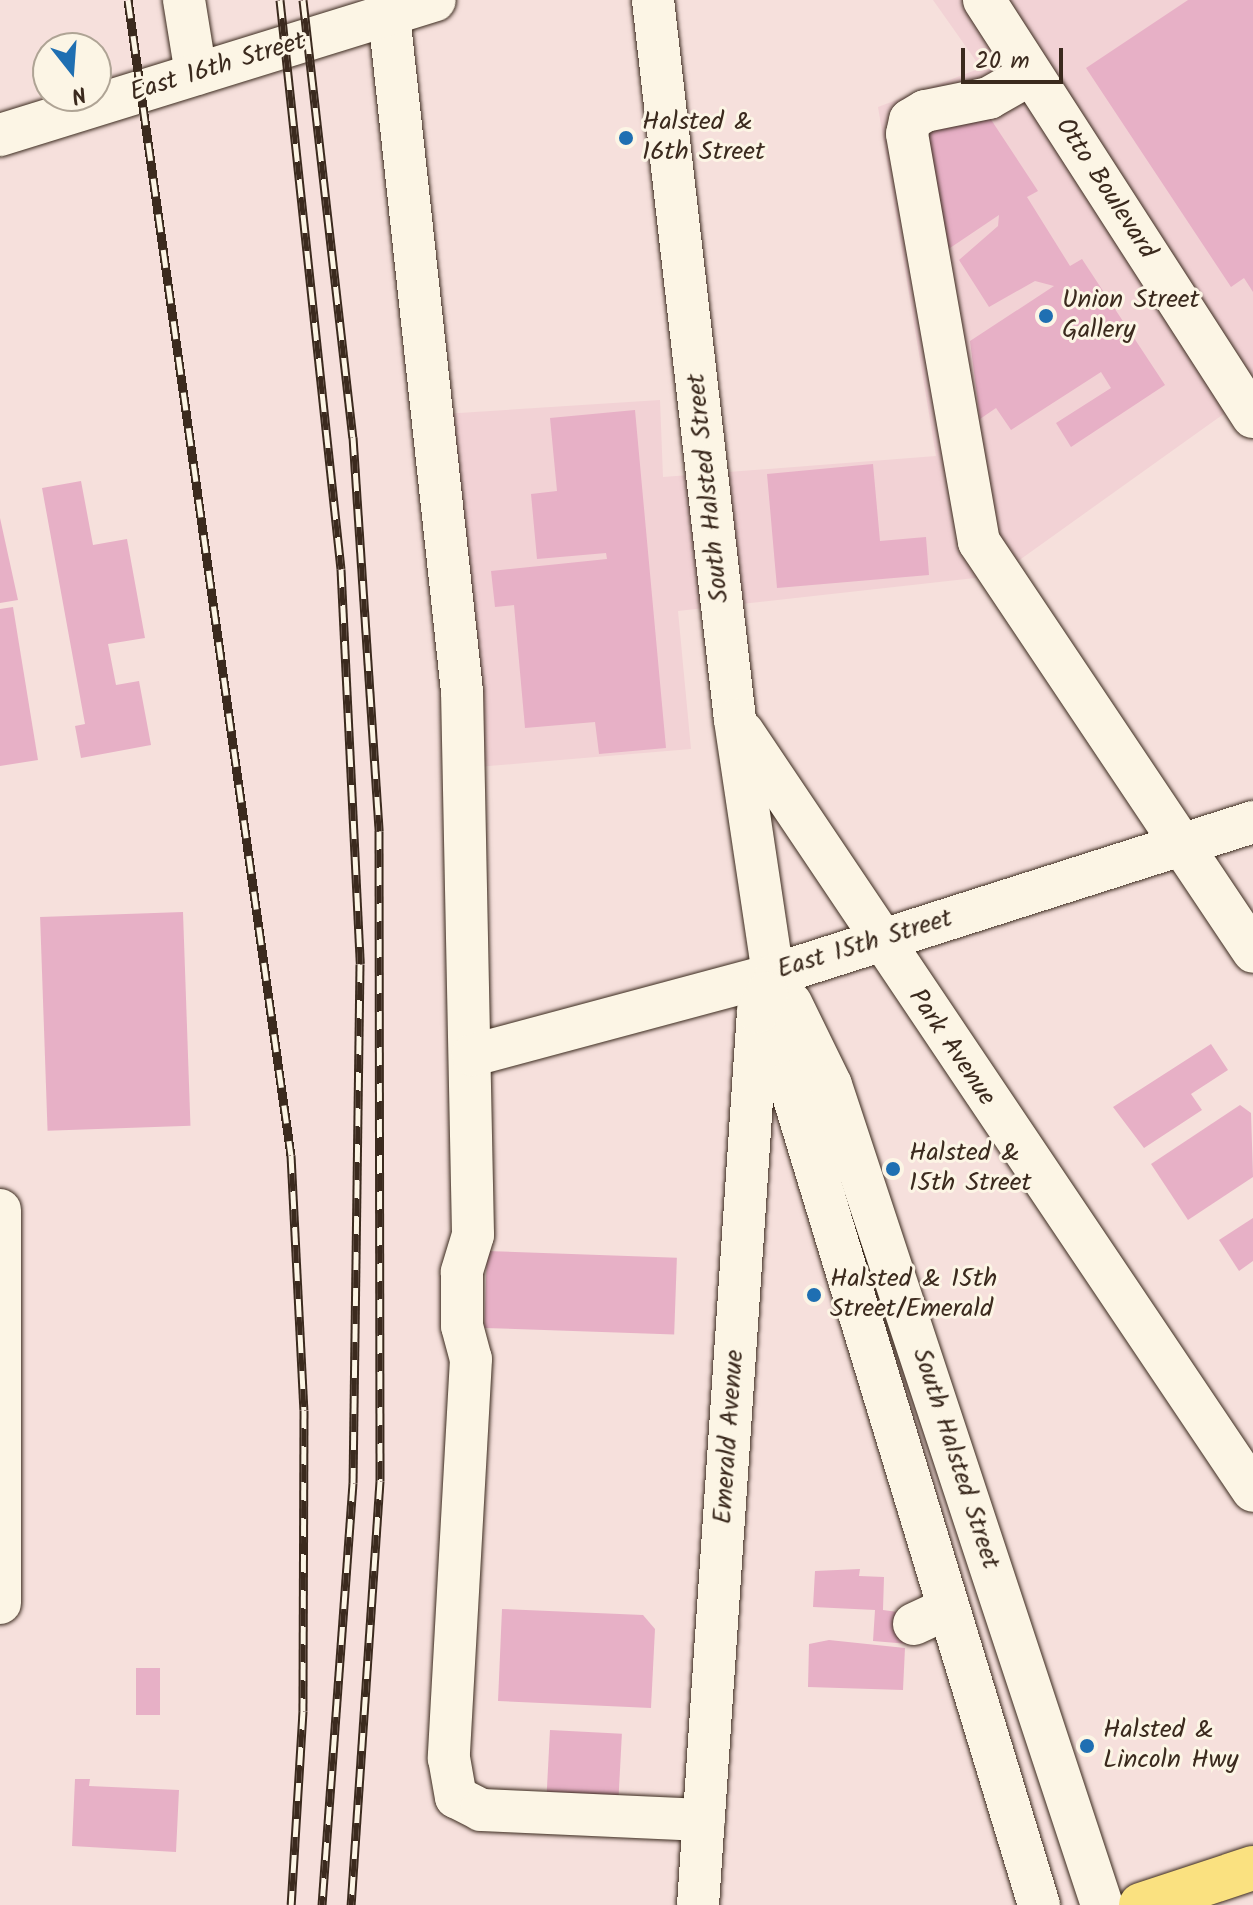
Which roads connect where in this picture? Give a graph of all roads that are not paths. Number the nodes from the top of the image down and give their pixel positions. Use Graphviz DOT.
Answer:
graph roads {
  1 [pos="184,0"];
  2 [pos="435,0"];
  3 [pos="653,0"];
  4 [pos="984,0"];
  5 [pos="389,15"];
  6 [pos="196,74"];
  7 [pos="1031,74"];
  8 [pos="0,135"];
  9 [pos="1253,417"];
  10 [pos="735,720"];
  11 [pos="1253,822"];
  12 [pos="1176,846"];
  13 [pos="878,941"];
  14 [pos="1253,952"];
  15 [pos="776,974"];
  16 [pos="473,1055"];
  17 [pos="0,1213"];
  18 [pos="1253,1491"];
  19 [pos="0,1603"];
  20 [pos="704,1820"];
  21 [pos="1253,1868"];
  22 [pos="698,1905"];
  23 [pos="1039,1905"];
  24 [pos="1102,1905"];
  25 [pos="1141,1905"];
  1 -- 6 [label="street"];
  2 -- 5 [label="street, East 16th Street"];
  3 -- 10 [label="street, South Halsted Street"];
  4 -- 7 [label="street, Otto Boulevard"];
  5 -- 6 [label="street, East 16th Street"];
  5 -- 16 [label="street"];
  6 -- 8 [label="street, East 16th Street"];
  7 -- 9 [label="street, Otto Boulevard"];
  7 -- 12 [label="street"];
  10 -- 13 [label="street, Park Avenue"];
  10 -- 15 [label="street, South Halsted Street"];
  11 -- 12 [label="street, East 15th Street"];
  12 -- 13 [label="street, East 15th Street"];
  12 -- 14 [label="street"];
  13 -- 15 [label="street, East 15th Street"];
  13 -- 18 [label="street, Park Avenue"];
  15 -- 16 [label="street, East 15th Street"];
  15 -- 20 [label="street, Emerald Avenue"];
  15 -- 23 [label="street, South Halsted Street"];
  15 -- 24 [label="street, South Halsted Street"];
  16 -- 20 [label="street"];
  17 -- 19 [label="street"];
  20 -- 22 [label="street, Emerald Avenue"];
  21 -- 25 [label="main road"];
}
